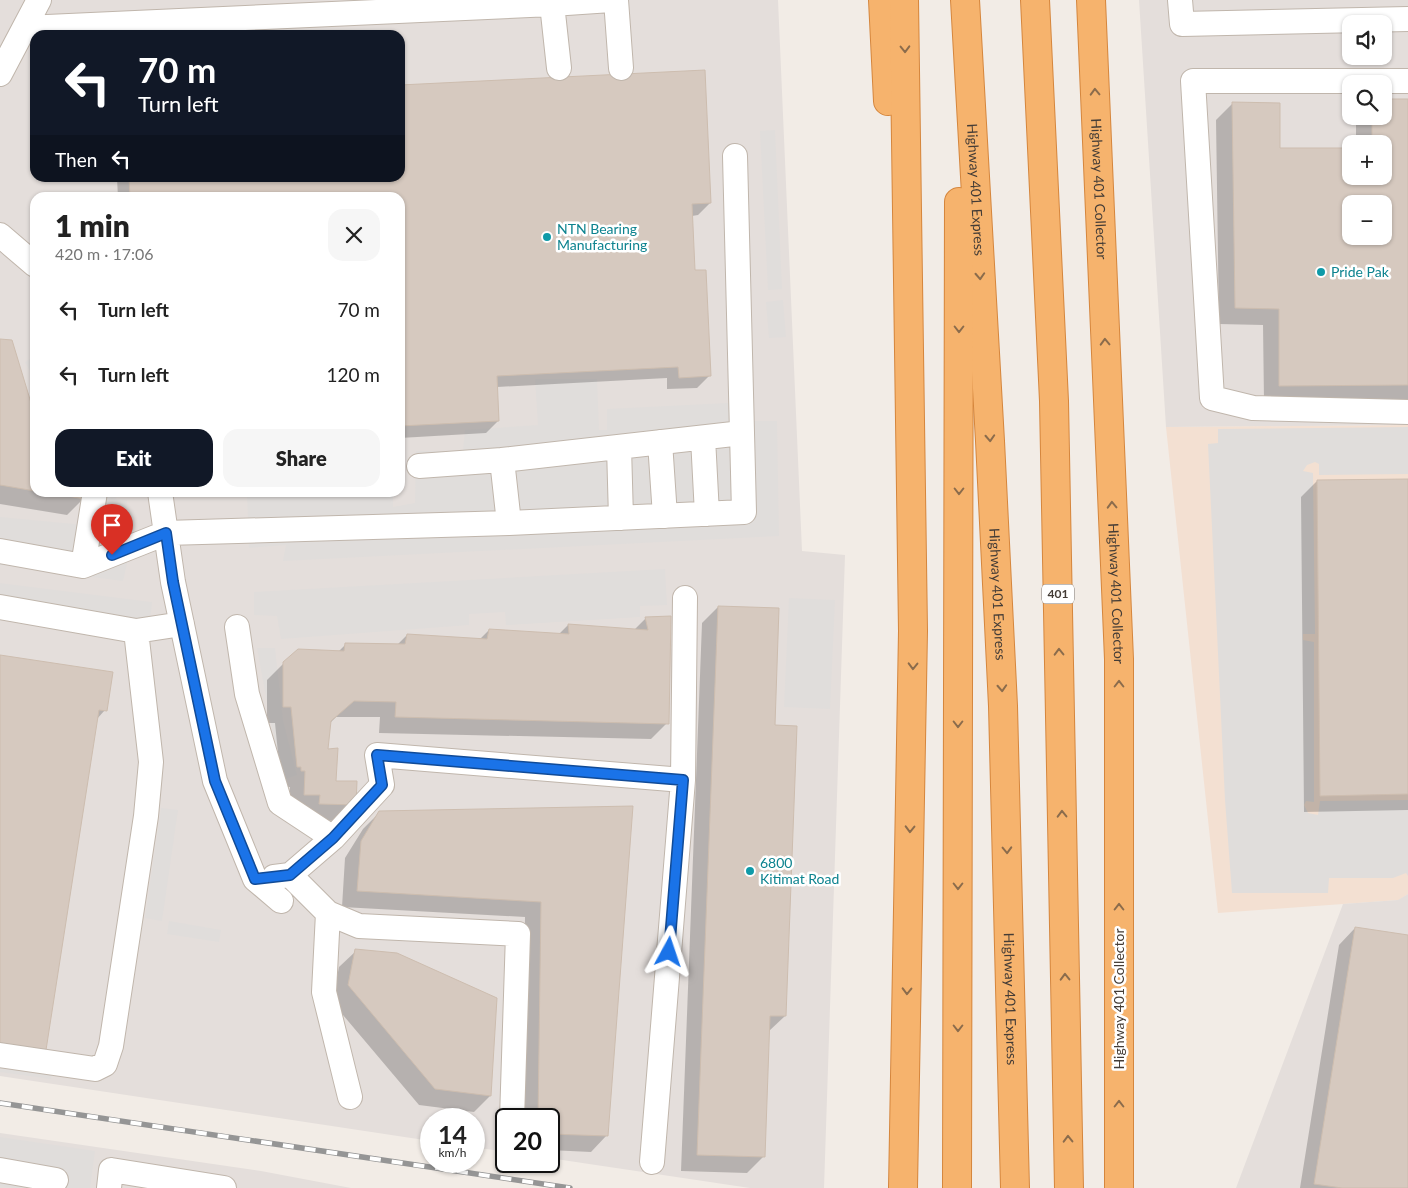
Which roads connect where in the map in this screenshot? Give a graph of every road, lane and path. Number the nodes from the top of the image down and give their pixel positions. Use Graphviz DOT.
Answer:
graph roads {
  1 [pos="39,0"];
  2 [pos="612,0"];
  3 [pos="616,0"];
  4 [pos="883,0"];
  5 [pos="904,0"];
  6 [pos="960,0"];
  7 [pos="965,0"];
  8 [pos="1035,0"];
  9 [pos="1180,0"];
  10 [pos="1388,0"];
  11 [pos="552,4"];
  12 [pos="1091,4"];
  13 [pos="1408,19"];
  14 [pos="25,28"];
  15 [pos="559,68"];
  16 [pos="621,68"];
  17 [pos="0,74"];
  18 [pos="1408,80"];
  19 [pos="735,156"];
  20 [pos="0,234"];
  21 [pos="30,261"];
  22 [pos="1408,412"];
  23 [pos="742,433"];
  24 [pos="703,438"];
  25 [pos="660,442"];
  26 [pos="619,447"];
  27 [pos="502,460"];
  28 [pos="419,466"];
  29 [pos="94,497"];
  30 [pos="161,497"];
  31 [pos="707,514"];
  32 [pos="665,516"];
  33 [pos="621,518"];
  34 [pos="509,523"];
  35 [pos="166,533"];
  36 [pos="0,552"];
  37 [pos="83,566"];
  38 [pos="685,598"];
  39 [pos="0,607"];
  40 [pos="182,624"];
  41 [pos="237,627"];
  42 [pos="913,630"];
  43 [pos="136,631"];
  44 [pos="683,780"];
  45 [pos="333,838"];
  46 [pos="290,875"];
  47 [pos="255,879"];
  48 [pos="281,901"];
  49 [pos="328,913"];
  50 [pos="0,1055"];
  51 [pos="350,1097"];
  52 [pos="512,1108"];
  53 [pos="652,1162"];
  54 [pos="0,1170"];
  55 [pos="56,1180"];
  56 [pos="109,1188"];
  57 [pos="224,1188"];
  58 [pos="903,1188"];
  59 [pos="958,1188"];
  60 [pos="1015,1188"];
  61 [pos="1069,1188"];
  62 [pos="1119,1188"];
  1 -- 14 [label="street"];
  2 -- 11 [label="street"];
  3 -- 16 [label="street"];
  4 -- 42 [label="highway"];
  5 -- 42 [label="highway, one-way"];
  6 -- 59 [label="highway, one-way"];
  7 -- 60 [label="highway, Highway 401 Express, one-way"];
  61 -- 8 [label="highway, 401, one-way"];
  9 -- 13 [label="street"];
  10 -- 13 [label="street"];
  11 -- 14 [label="street"];
  11 -- 15 [label="street"];
  62 -- 12 [label="highway, Highway 401 Collector, one-way"];
  14 -- 17 [label="street"];
  18 -- 22 [label="street"];
  19 -- 23 [label="street"];
  20 -- 21 [label="street"];
  23 -- 24 [label="street"];
  23 -- 31 [label="street"];
  24 -- 25 [label="street"];
  24 -- 31 [label="street"];
  25 -- 26 [label="street"];
  25 -- 32 [label="street"];
  26 -- 27 [label="street"];
  26 -- 33 [label="street"];
  27 -- 28 [label="street"];
  27 -- 34 [label="street"];
  29 -- 37 [label="street"];
  30 -- 35 [label="street"];
  31 -- 32 [label="street"];
  32 -- 33 [label="street"];
  33 -- 34 [label="street"];
  34 -- 35 [label="street"];
  35 -- 37 [label="street"];
  35 -- 40 [label="street"];
  36 -- 37 [label="street"];
  38 -- 44 [label="street"];
  39 -- 43 [label="street"];
  40 -- 43 [label="street"];
  40 -- 47 [label="street"];
  41 -- 45 [label="street"];
  42 -- 58 [label="highway, one-way"];
  43 -- 50 [label="street"];
  44 -- 45 [label="street"];
  44 -- 53 [label="street"];
  45 -- 46 [label="street"];
  46 -- 47 [label="street"];
  46 -- 49 [label="street"];
  47 -- 48 [label="street"];
  49 -- 51 [label="street"];
  49 -- 52 [label="street"];
  54 -- 55 [label="street"];
  56 -- 57 [label="street"];
}
